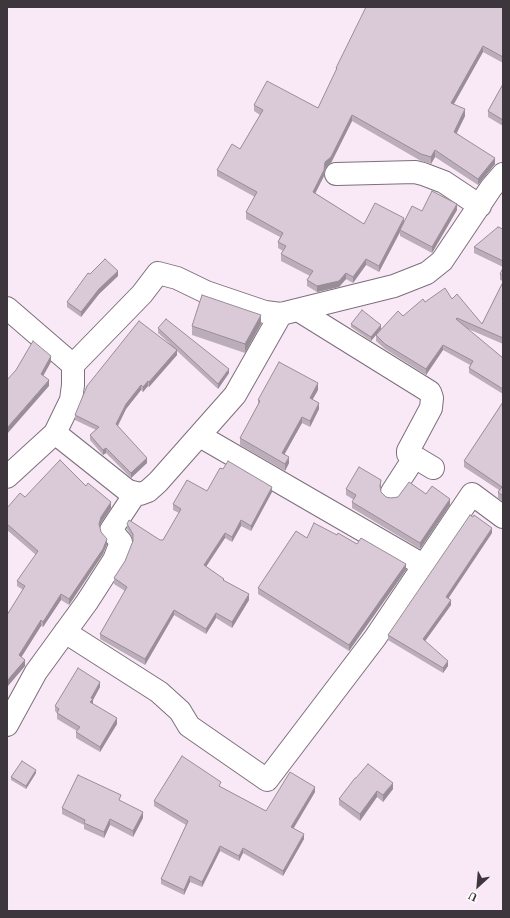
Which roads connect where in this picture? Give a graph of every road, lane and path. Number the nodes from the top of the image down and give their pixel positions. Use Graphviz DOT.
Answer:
graph roads {
  1 [pos="336,174"];
  2 [pos="503,174"];
  3 [pos="480,206"];
  4 [pos="7,308"];
  5 [pos="289,312"];
  6 [pos="72,364"];
  7 [pos="55,433"];
  8 [pos="200,436"];
  9 [pos="413,460"];
  10 [pos="432,468"];
  11 [pos="7,477"];
  12 [pos="392,492"];
  13 [pos="135,494"];
  14 [pos="503,516"];
  15 [pos="423,565"];
  16 [pos="65,632"];
  17 [pos="7,725"];
  1 -- 3 [label="street"];
  2 -- 3 [label="street"];
  3 -- 5 [label="street"];
  4 -- 6 [label="street"];
  5 -- 6 [label="street"];
  5 -- 8 [label="street"];
  5 -- 9 [label="street"];
  6 -- 7 [label="street"];
  7 -- 11 [label="street"];
  7 -- 13 [label="street"];
  8 -- 13 [label="street"];
  8 -- 15 [label="street"];
  9 -- 10 [label="street"];
  9 -- 12 [label="street"];
  13 -- 16 [label="street"];
  14 -- 15 [label="street"];
  15 -- 16 [label="street"];
  16 -- 17 [label="street"];
}
